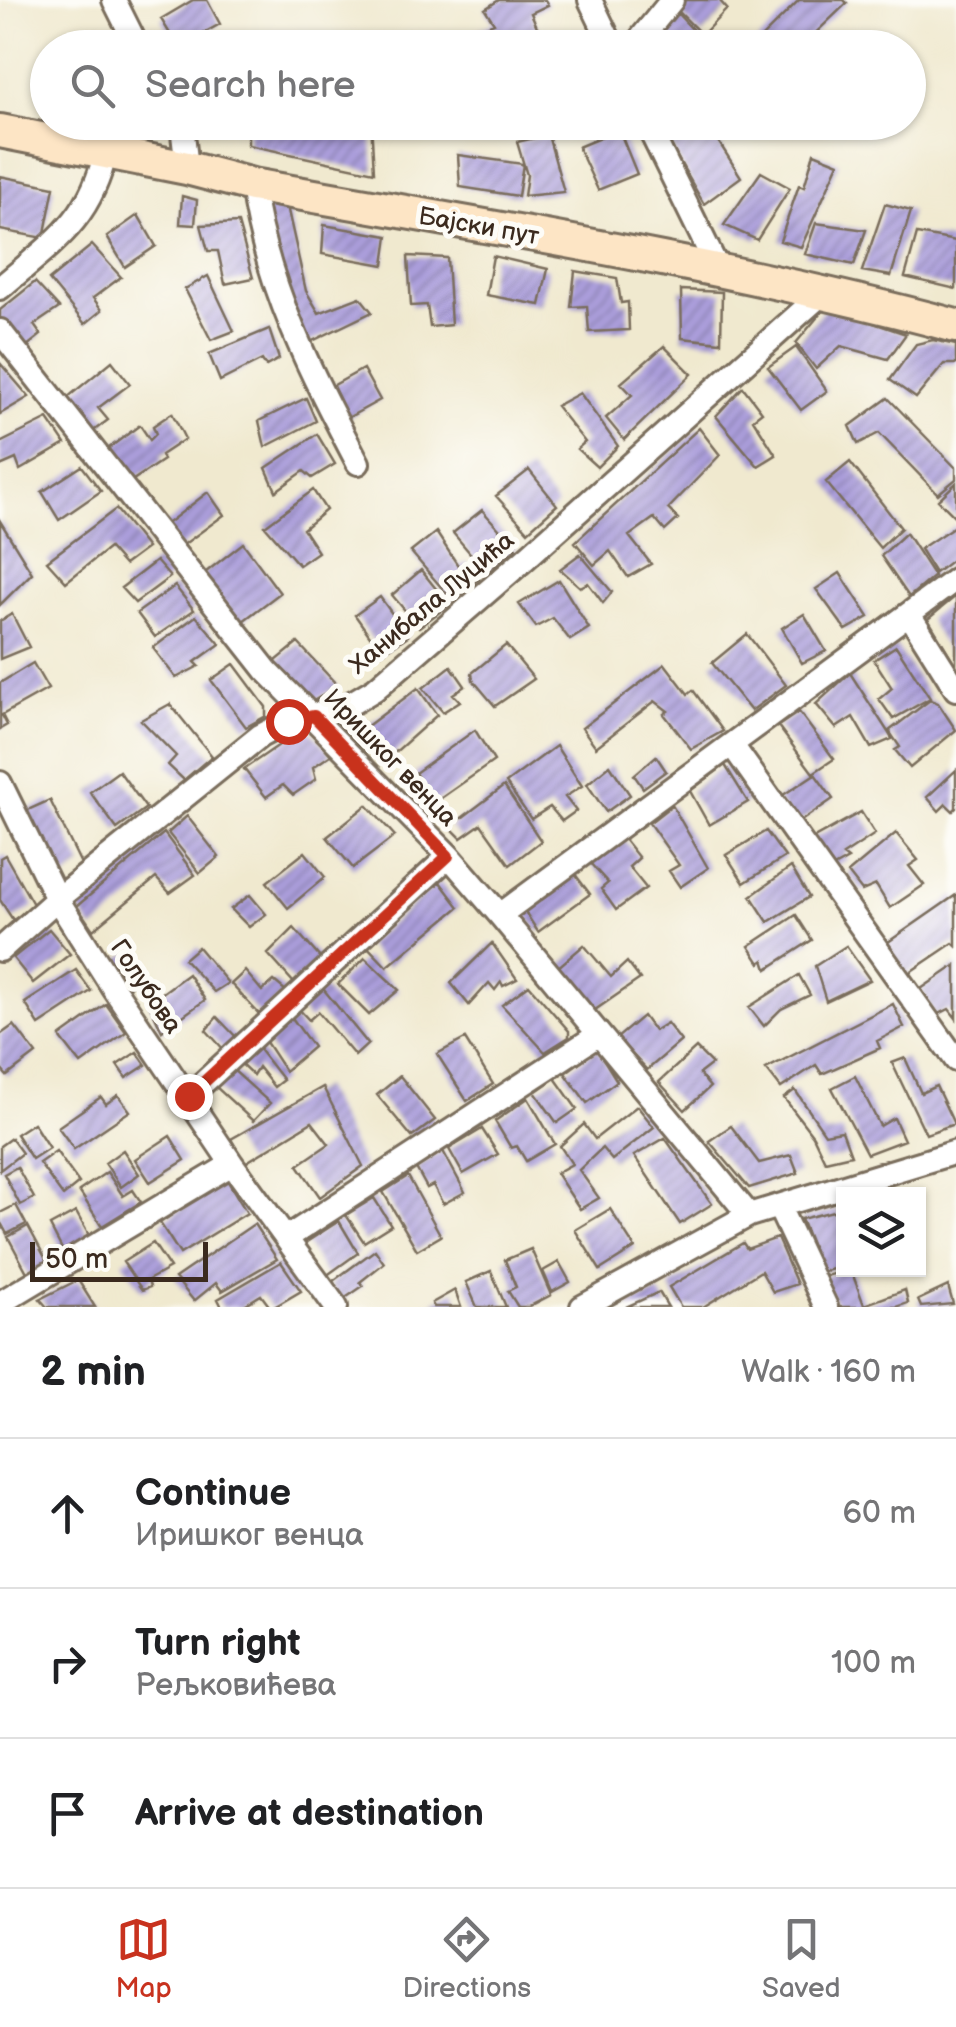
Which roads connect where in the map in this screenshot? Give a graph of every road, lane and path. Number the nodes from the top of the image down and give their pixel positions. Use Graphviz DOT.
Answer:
graph roads {
  1 [pos="114,0"];
  2 [pos="590,0"];
  3 [pos="672,0"];
  4 [pos="129,30"];
  5 [pos="604,30"];
  6 [pos="648,30"];
  7 [pos="0,131"];
  8 [pos="30,137"];
  9 [pos="48,140"];
  10 [pos="184,140"];
  11 [pos="655,140"];
  12 [pos="106,151"];
  13 [pos="187,168"];
  14 [pos="252,185"];
  15 [pos="716,268"];
  16 [pos="0,288"];
  17 [pos="825,291"];
  18 [pos="956,326"];
  19 [pos="0,331"];
  20 [pos="358,463"];
  21 [pos="956,579"];
  22 [pos="909,614"];
  23 [pos="956,689"];
  24 [pos="314,716"];
  25 [pos="732,744"];
  26 [pos="0,783"];
  27 [pos="448,856"];
  28 [pos="57,899"];
  29 [pos="500,915"];
  30 [pos="0,950"];
  31 [pos="598,1035"];
  32 [pos="956,1060"];
  33 [pos="189,1096"];
  34 [pos="956,1152"];
  35 [pos="232,1164"];
  36 [pos="779,1207"];
  37 [pos="749,1216"];
  38 [pos="288,1237"];
  39 [pos="0,1302"];
  40 [pos="336,1307"];
  41 [pos="582,1307"];
  42 [pos="826,1307"];
  1 -- 4 [label="street"];
  2 -- 5 [label="street"];
  3 -- 6 [label="street"];
  7 -- 8 [label="street, Бајски пут"];
  9 -- 12 [label="street, Бајски пут"];
  10 -- 13 [label="street"];
  11 -- 15 [label="street"];
  12 -- 13 [label="street, Бајски пут"];
  12 -- 16 [label="street"];
  13 -- 14 [label="street, Бајски пут"];
  14 -- 15 [label="street, Бајски пут"];
  14 -- 20 [label="street"];
  15 -- 17 [label="street, Бајски пут"];
  17 -- 18 [label="street, Бајски пут"];
  17 -- 24 [label="street, Ханибала Луцића"];
  19 -- 24 [label="street, Иришког венца"];
  21 -- 22 [label="street"];
  22 -- 23 [label="street"];
  22 -- 25 [label="street"];
  24 -- 27 [label="street, Иришког венца"];
  24 -- 28 [label="street, Ханибала Луцића"];
  25 -- 29 [label="street"];
  25 -- 32 [label="street"];
  26 -- 28 [label="street, Голубова"];
  27 -- 29 [label="street, Иришког венца"];
  27 -- 33 [label="street"];
  28 -- 30 [label="street, Ханибала Луцића"];
  28 -- 33 [label="street, Голубова"];
  29 -- 31 [label="street, Иришког венца"];
  31 -- 37 [label="street, Иришког венца"];
  31 -- 38 [label="street"];
  33 -- 35 [label="street, Голубова"];
  34 -- 36 [label="street"];
  35 -- 38 [label="street, Голубова"];
  35 -- 39 [label="street"];
  36 -- 37 [label="street"];
  36 -- 42 [label="street"];
  37 -- 41 [label="street"];
  38 -- 40 [label="street, Голубова"];
}
